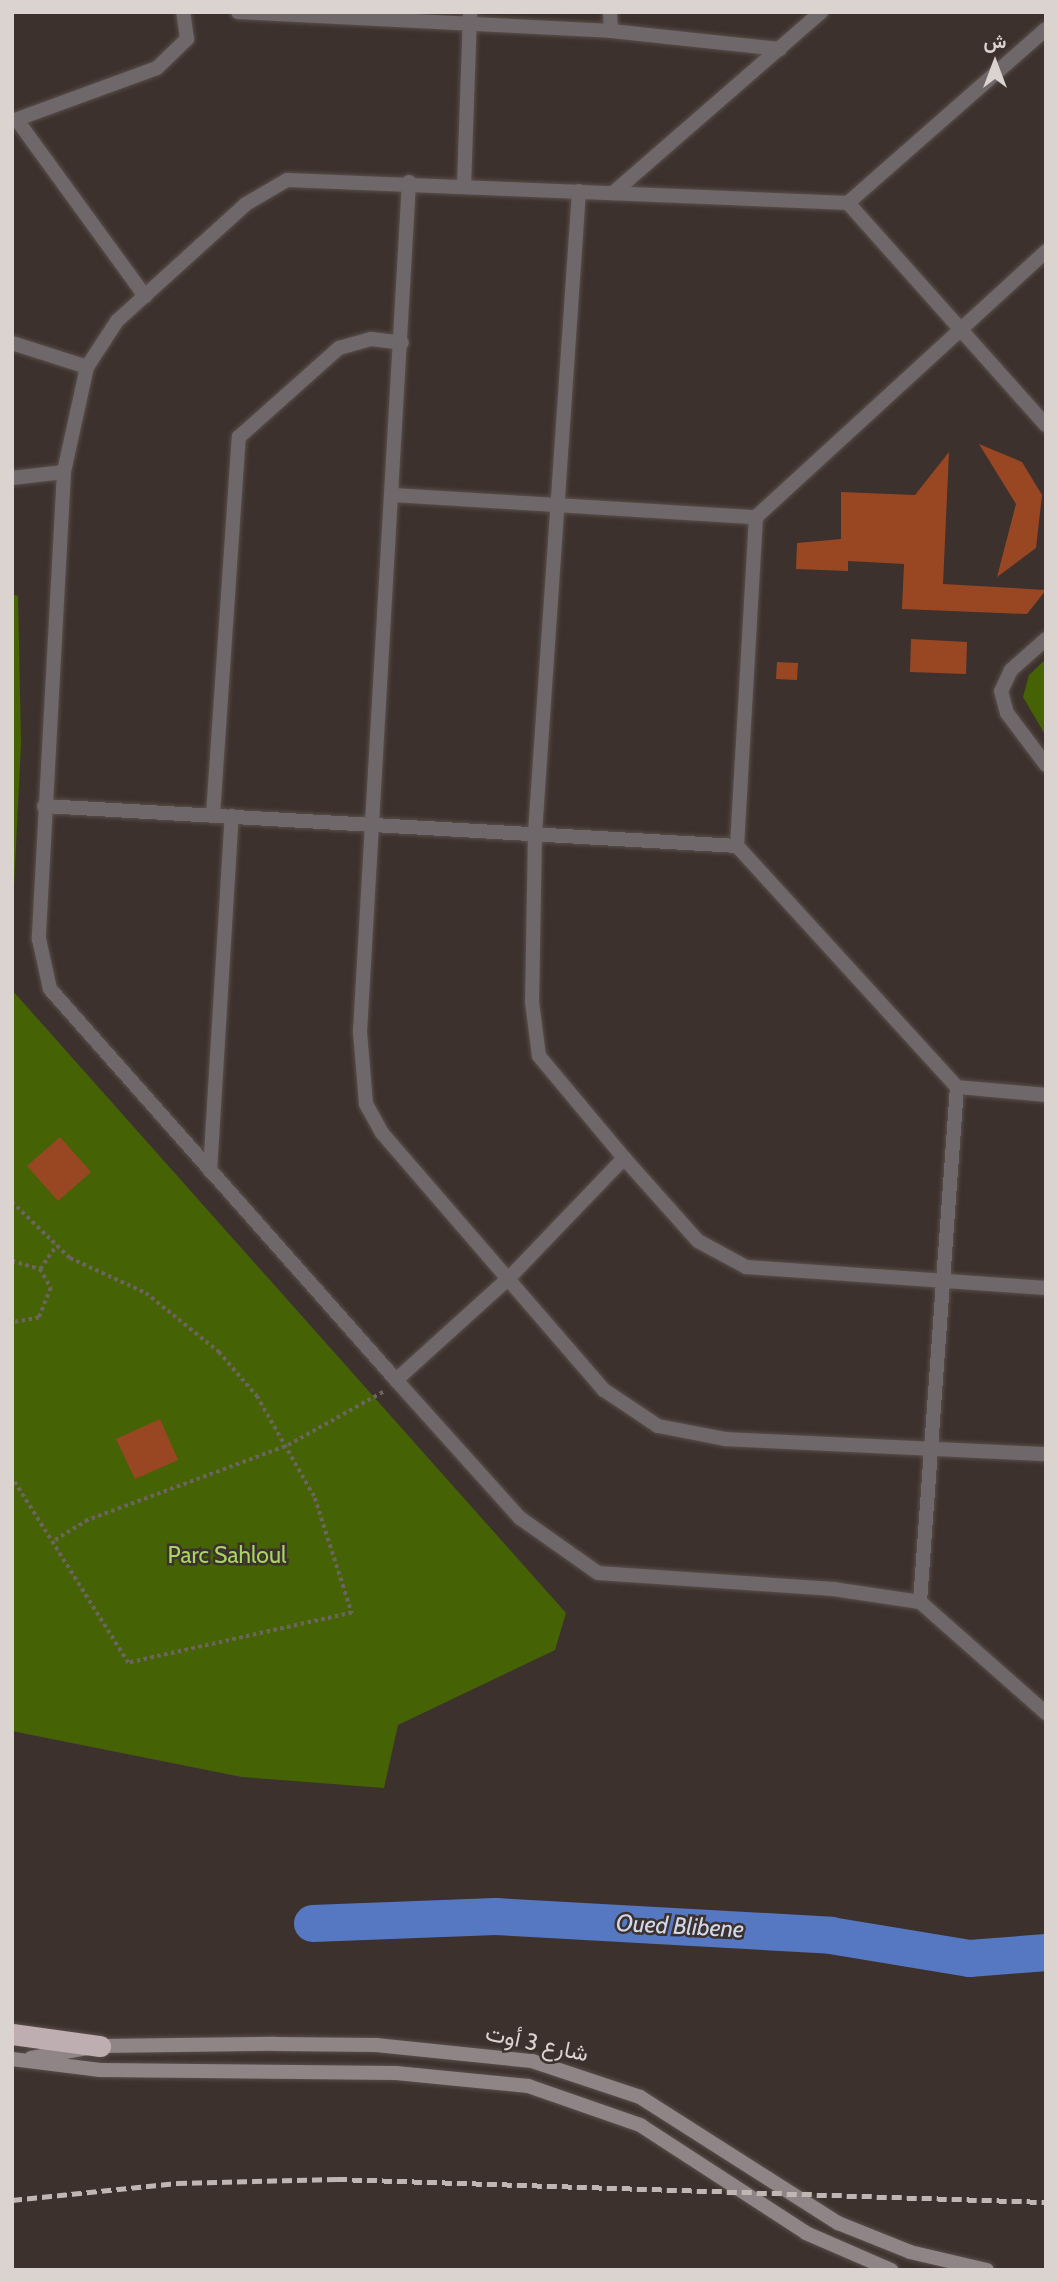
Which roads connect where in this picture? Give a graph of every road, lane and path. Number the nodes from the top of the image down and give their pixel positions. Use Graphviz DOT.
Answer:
graph roads {
  1 [pos="183,12"];
  2 [pos="237,12"];
  3 [pos="610,12"];
  4 [pos="821,12"];
  5 [pos="471,18"];
  6 [pos="1046,29"];
  7 [pos="611,31"];
  8 [pos="780,49"];
  9 [pos="15,120"];
  10 [pos="409,182"];
  11 [pos="464,186"];
  12 [pos="579,191"];
  13 [pos="613,193"];
  14 [pos="848,203"];
  15 [pos="1046,251"];
  16 [pos="145,296"];
  17 [pos="959,328"];
  18 [pos="12,343"];
  19 [pos="402,343"];
  20 [pos="87,367"];
  21 [pos="1046,425"];
  22 [pos="64,472"];
  23 [pos="12,478"];
  24 [pos="393,495"];
  25 [pos="559,507"];
  26 [pos="756,517"];
  27 [pos="1046,639"];
  28 [pos="1046,765"];
  29 [pos="44,806"];
  30 [pos="213,815"];
  31 [pos="232,816"];
  32 [pos="376,825"];
  33 [pos="535,833"];
  34 [pos="737,846"];
  35 [pos="957,1087"];
  36 [pos="1046,1095"];
  37 [pos="624,1158"];
  38 [pos="210,1171"];
  39 [pos="12,1202"];
  40 [pos="58,1244"];
  41 [pos="12,1261"];
  42 [pos="40,1269"];
  43 [pos="510,1277"];
  44 [pos="941,1283"];
  45 [pos="1046,1288"];
  46 [pos="12,1323"];
  47 [pos="396,1380"];
  48 [pos="288,1445"];
  49 [pos="931,1449"];
  50 [pos="1046,1454"];
  51 [pos="12,1478"];
  52 [pos="55,1540"];
  53 [pos="919,1602"];
  54 [pos="1046,1713"];
  55 [pos="12,2034"];
  56 [pos="100,2046"];
  57 [pos="31,2058"];
  58 [pos="12,2059"];
  59 [pos="770,2178"];
  60 [pos="756,2198"];
  61 [pos="891,2270"];
  62 [pos="987,2270"];
  1 -- 9 [label="street"];
  2 -- 5 [label="street"];
  3 -- 7 [label="street"];
  4 -- 8 [label="street"];
  5 -- 7 [label="street"];
  5 -- 11 [label="street"];
  6 -- 14 [label="street"];
  7 -- 8 [label="street"];
  8 -- 13 [label="street"];
  9 -- 16 [label="street"];
  10 -- 11 [label="street"];
  10 -- 16 [label="street"];
  10 -- 19 [label="street"];
  11 -- 12 [label="street"];
  12 -- 13 [label="street"];
  12 -- 25 [label="street"];
  13 -- 14 [label="street"];
  14 -- 17 [label="street"];
  15 -- 17 [label="street"];
  16 -- 20 [label="street"];
  17 -- 21 [label="street"];
  17 -- 26 [label="street"];
  18 -- 20 [label="street"];
  19 -- 24 [label="street"];
  19 -- 30 [label="street"];
  20 -- 22 [label="street"];
  22 -- 23 [label="street"];
  22 -- 29 [label="street"];
  24 -- 25 [label="street"];
  24 -- 32 [label="street"];
  25 -- 26 [label="street"];
  25 -- 33 [label="street"];
  26 -- 34 [label="street"];
  27 -- 28 [label="street"];
  29 -- 30 [label="street"];
  29 -- 38 [label="street"];
  30 -- 31 [label="street"];
  31 -- 32 [label="street"];
  31 -- 38 [label="street"];
  32 -- 33 [label="street"];
  32 -- 43 [label="street"];
  33 -- 34 [label="street"];
  33 -- 37 [label="street"];
  34 -- 35 [label="street"];
  35 -- 36 [label="street"];
  35 -- 44 [label="street"];
  37 -- 43 [label="street"];
  37 -- 44 [label="street"];
  38 -- 47 [label="street"];
  39 -- 40 [label="path"];
  40 -- 42 [label="path"];
  40 -- 48 [label="path"];
  41 -- 42 [label="path"];
  42 -- 46 [label="path"];
  43 -- 47 [label="street"];
  43 -- 49 [label="street"];
  44 -- 45 [label="street"];
  44 -- 49 [label="street"];
  47 -- 48 [label="path"];
  47 -- 53 [label="street"];
  48 -- 52 [label="path"];
  48 -- 52 [label="path"];
  49 -- 50 [label="street"];
  49 -- 53 [label="street"];
  51 -- 52 [label="path"];
  53 -- 54 [label="street"];
  55 -- 56 [label="highway"];
  56 -- 57 [label="main road, شارع 3 أوت"];
  56 -- 59 [label="main road, شارع 3 أوت"];
  57 -- 58 [label="main road"];
  57 -- 60 [label="main road"];
  59 -- 60 [label="main road"];
  59 -- 62 [label="main road, شارع 3 أوت"];
  60 -- 61 [label="main road"];
}
